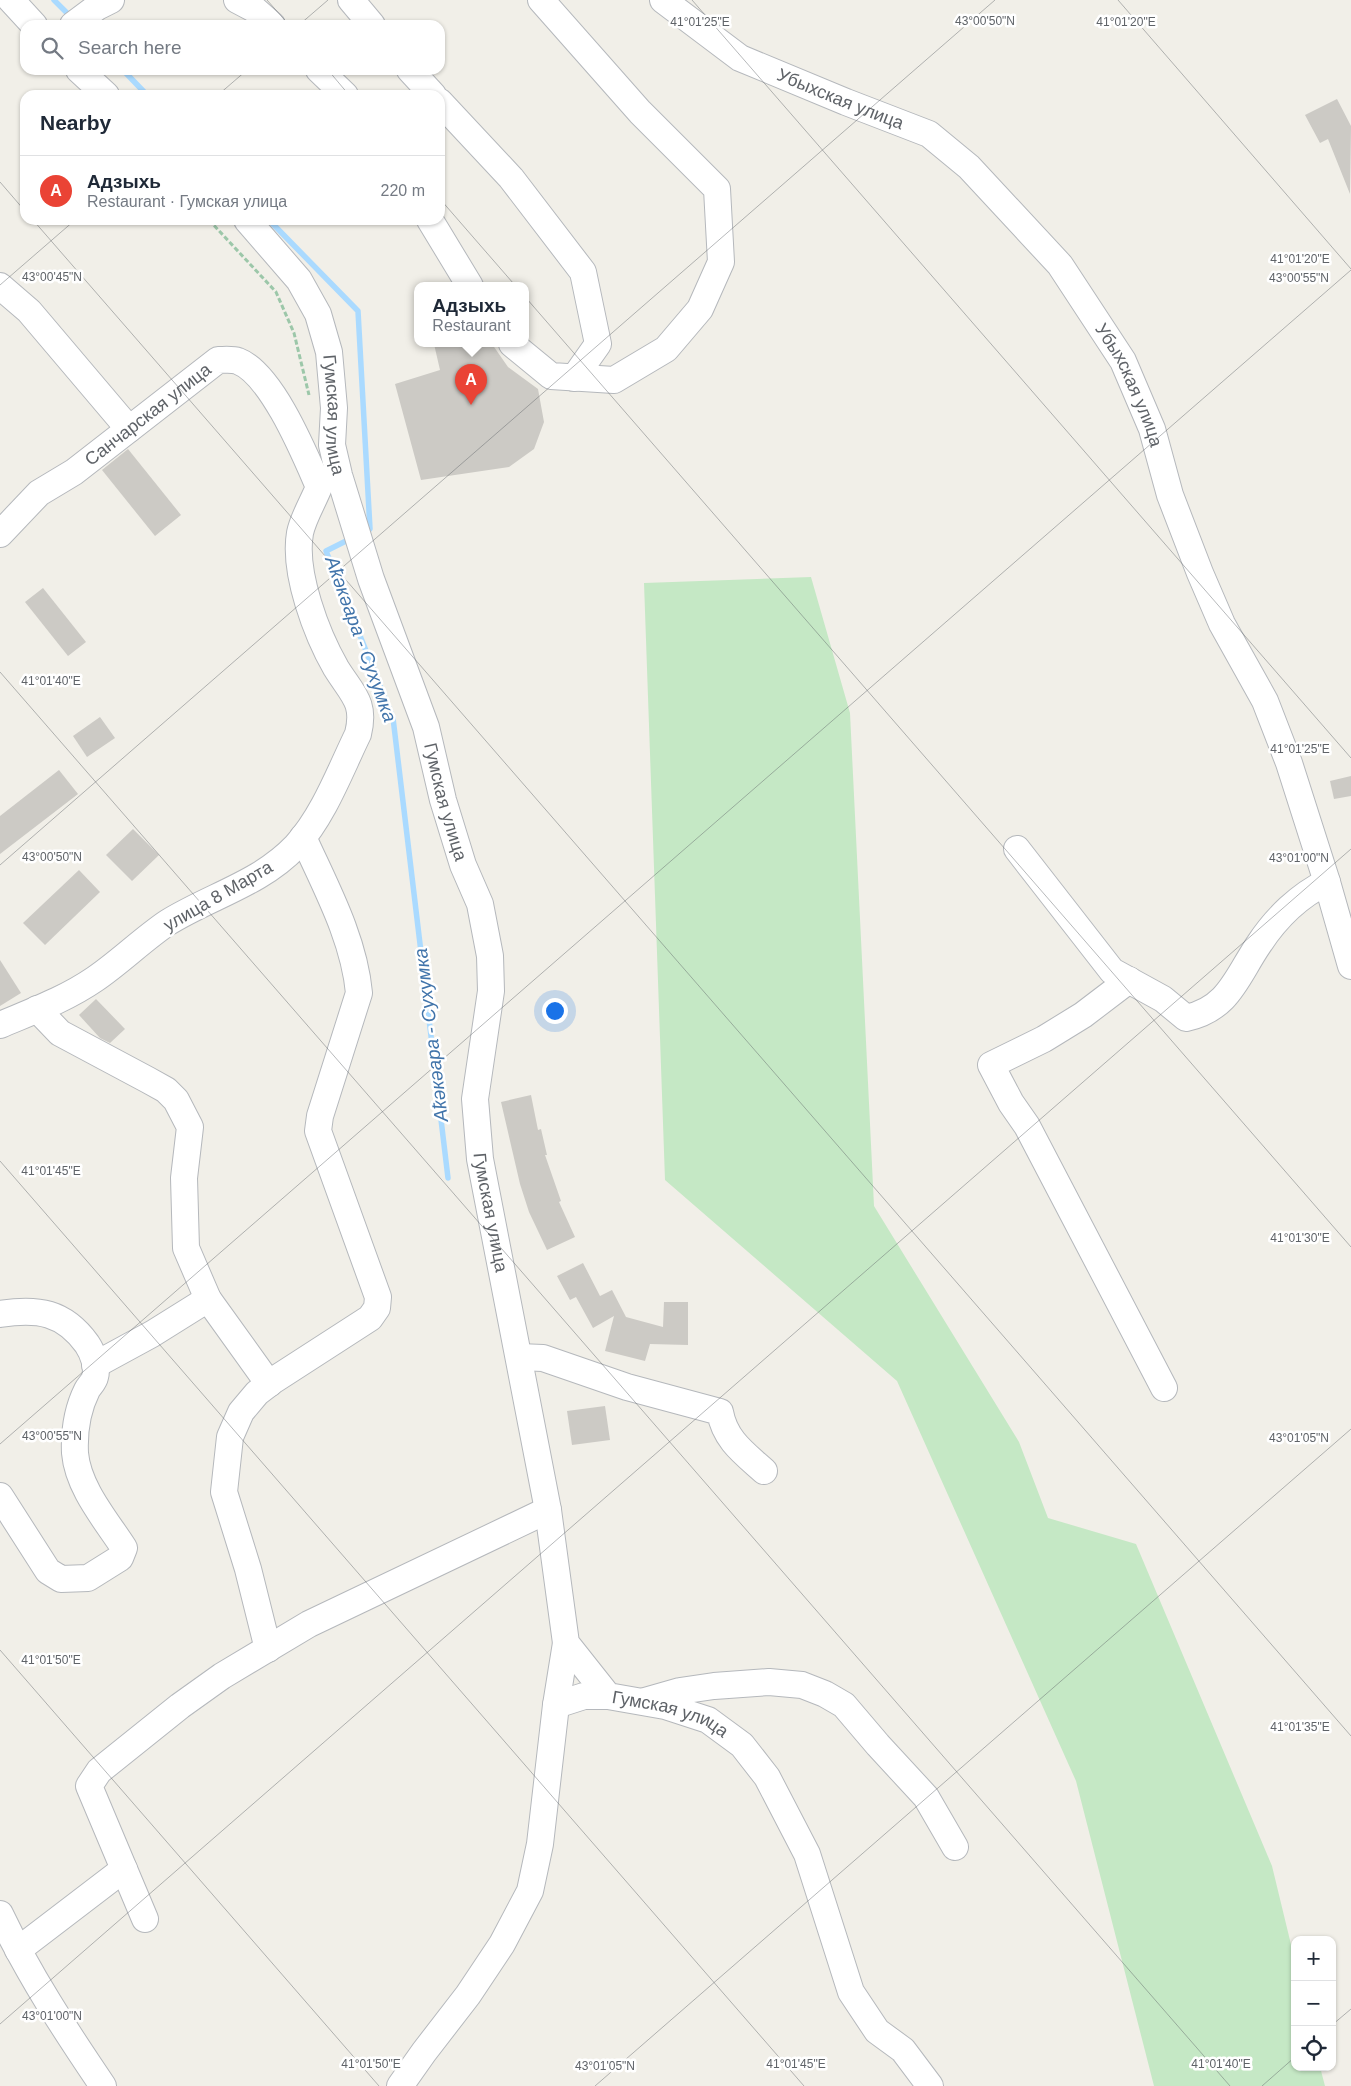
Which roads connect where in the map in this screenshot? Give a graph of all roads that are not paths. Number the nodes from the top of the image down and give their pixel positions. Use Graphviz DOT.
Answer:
graph roads {
  1 [pos="11,0"];
  2 [pos="111,0"];
  3 [pos="237,0"];
  4 [pos="351,0"];
  5 [pos="540,0"];
  6 [pos="663,0"];
  7 [pos="29,20"];
  8 [pos="80,20"];
  9 [pos="266,20"];
  10 [pos="368,20"];
  11 [pos="84,75"];
  12 [pos="324,75"];
  13 [pos="415,75"];
  14 [pos="101,90"];
  15 [pos="339,90"];
  16 [pos="428,90"];
  17 [pos="445,107"];
  18 [pos="251,225"];
  19 [pos="433,225"];
  20 [pos="468,282"];
  21 [pos="0,286"];
  22 [pos="516,347"];
  23 [pos="574,378"];
  24 [pos="129,428"];
  25 [pos="304,452"];
  26 [pos="0,534"];
  27 [pos="303,837"];
  28 [pos="1017,849"];
  29 [pos="1327,882"];
  30 [pos="1351,966"];
  31 [pos="1129,980"];
  32 [pos="37,1009"];
  33 [pos="0,1025"];
  34 [pos="208,1299"];
  35 [pos="0,1314"];
  36 [pos="519,1357"];
  37 [pos="95,1365"];
  38 [pos="269,1384"];
  39 [pos="1164,1388"];
  40 [pos="764,1471"];
  41 [pos="0,1496"];
  42 [pos="548,1510"];
  43 [pos="566,1643"];
  44 [pos="268,1649"];
  45 [pos="608,1696"];
  46 [pos="643,1702"];
  47 [pos="556,1705"];
  48 [pos="954,1847"];
  49 [pos="124,1869"];
  50 [pos="0,1914"];
  51 [pos="145,1919"];
  52 [pos="18,1950"];
  53 [pos="103,2086"];
  54 [pos="400,2086"];
  55 [pos="930,2086"];
  1 -- 7 [label="street"];
  2 -- 8 [label="street"];
  3 -- 9 [label="street"];
  4 -- 10 [label="street"];
  5 -- 23 [label="street"];
  6 -- 29 [label="street, Убыхская улица"];
  11 -- 14 [label="street"];
  12 -- 15 [label="street"];
  13 -- 16 [label="street"];
  17 -- 23 [label="street"];
  18 -- 36 [label="street, Гумская улица"];
  19 -- 20 [label="street"];
  21 -- 24 [label="street"];
  22 -- 23 [label="street"];
  24 -- 25 [label="street, Санчарская улица"];
  24 -- 26 [label="street, Санчарская улица"];
  25 -- 27 [label="street, улица 8 Марта"];
  27 -- 32 [label="street, улица 8 Марта"];
  27 -- 38 [label="street"];
  28 -- 31 [label="street"];
  29 -- 30 [label="street, Убыхская улица"];
  29 -- 31 [label="street"];
  31 -- 39 [label="street"];
  32 -- 33 [label="street, улица 8 Марта"];
  32 -- 34 [label="street"];
  34 -- 37 [label="street"];
  34 -- 38 [label="street"];
  35 -- 37 [label="street"];
  36 -- 40 [label="street"];
  36 -- 42 [label="street, Гумская улица"];
  37 -- 41 [label="street"];
  38 -- 44 [label="street"];
  42 -- 43 [label="street, Гумская улица"];
  42 -- 44 [label="street"];
  43 -- 45 [label="street, Гумская улица"];
  43 -- 47 [label="street"];
  44 -- 49 [label="street"];
  45 -- 46 [label="street, Гумская улица"];
  45 -- 47 [label="street"];
  46 -- 48 [label="street"];
  46 -- 55 [label="street, Гумская улица"];
  47 -- 54 [label="street"];
  49 -- 51 [label="street"];
  49 -- 52 [label="street"];
  50 -- 52 [label="street"];
  52 -- 53 [label="street"];
}
